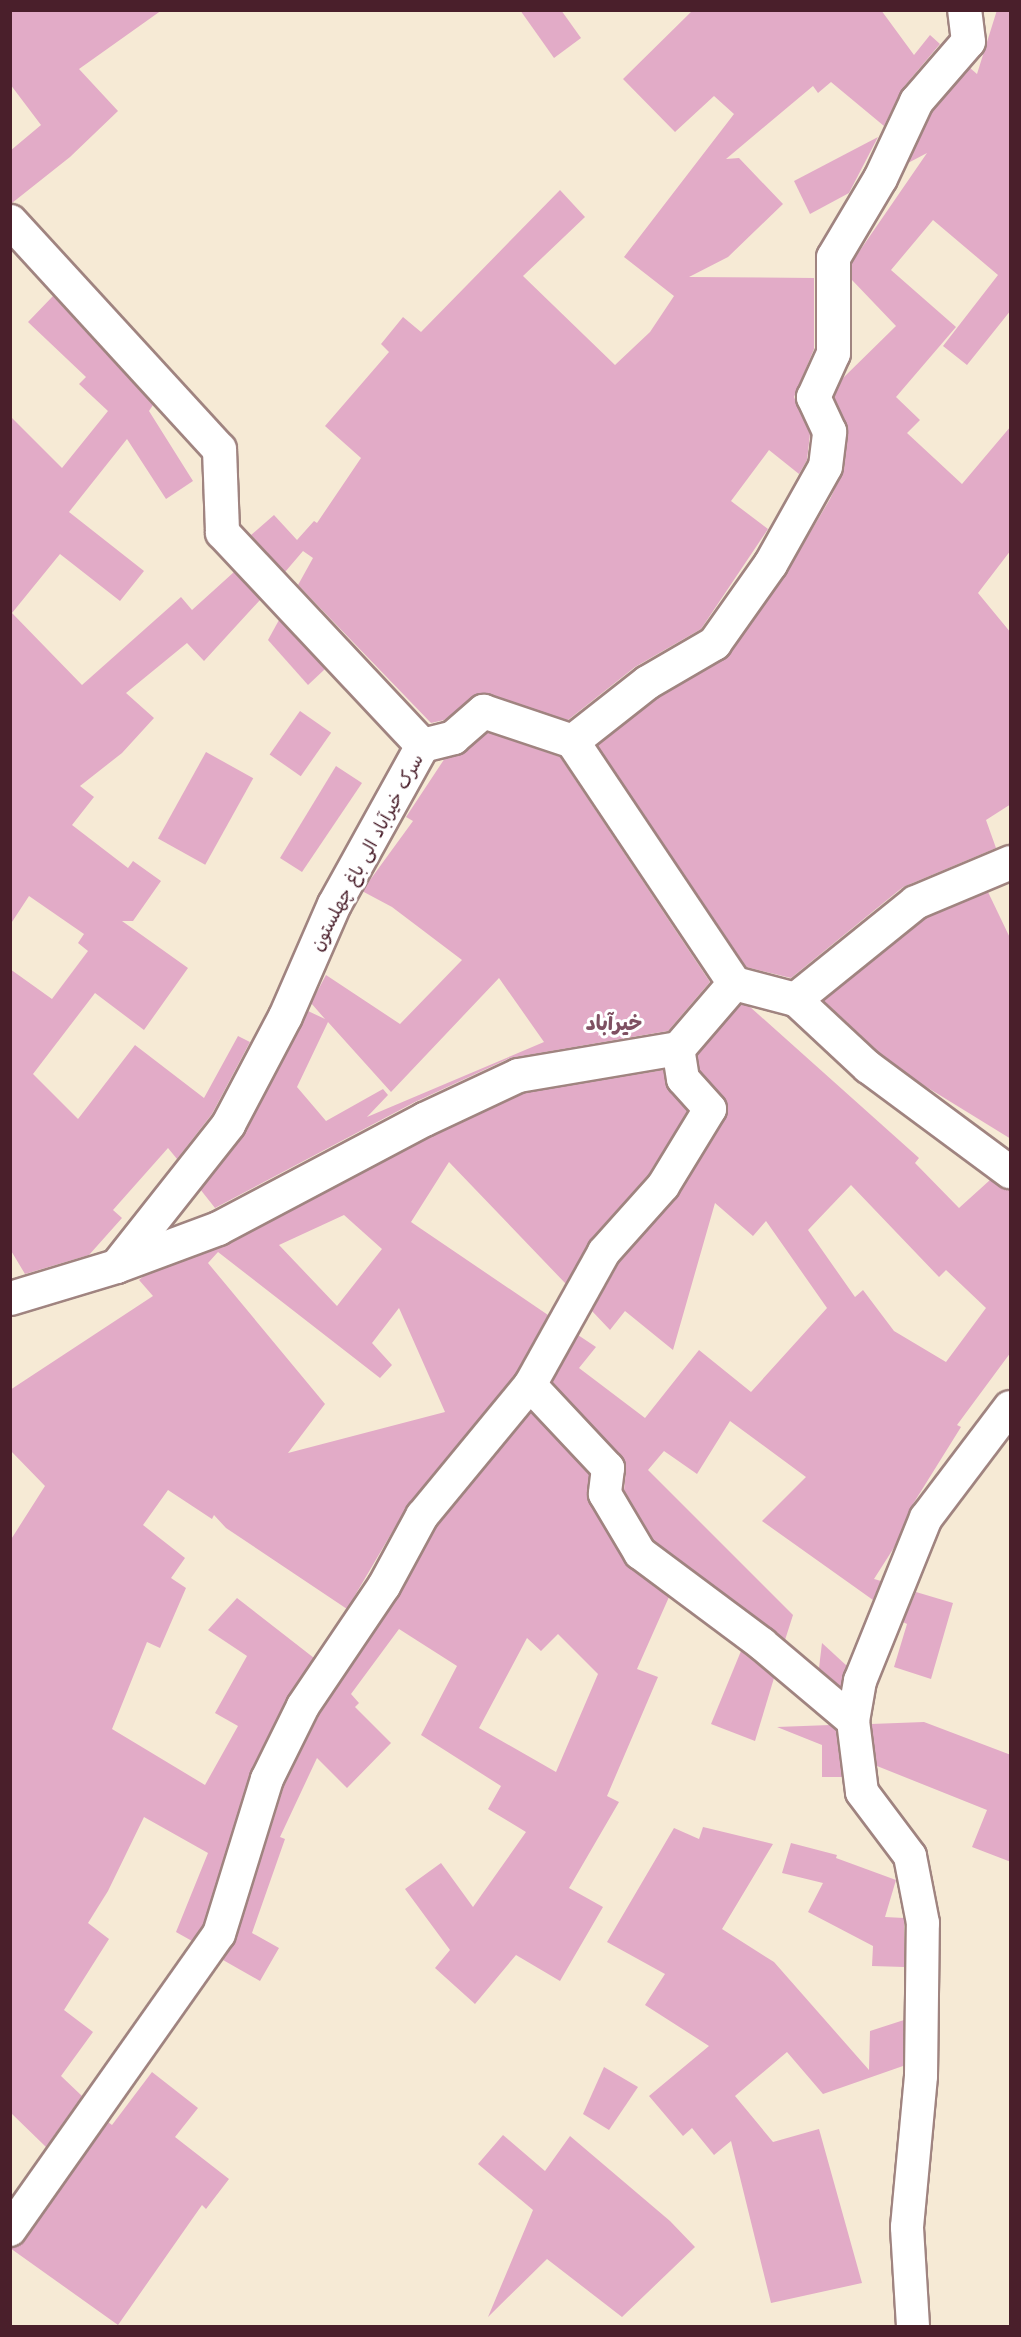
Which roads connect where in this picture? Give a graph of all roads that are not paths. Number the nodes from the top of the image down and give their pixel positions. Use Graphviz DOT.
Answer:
graph roads {
  1 [pos="964,10"];
  2 [pos="10,221"];
  3 [pos="572,741"];
  4 [pos="422,745"];
  5 [pos="1011,862"];
  6 [pos="734,983"];
  7 [pos="795,999"];
  8 [pos="678,1048"];
  9 [pos="1011,1172"];
  10 [pos="116,1266"];
  11 [pos="10,1298"];
  12 [pos="530,1385"];
  13 [pos="1011,1407"];
  14 [pos="853,1721"];
  15 [pos="10,2230"];
  16 [pos="913,2326"];
  1 -- 3 [label="street"];
  2 -- 4 [label="street"];
  3 -- 4 [label="street, سرک خیرآباد الی باغ چهلستون"];
  3 -- 6 [label="street"];
  4 -- 10 [label="street, سرک خیرآباد الی باغ چهلستون"];
  5 -- 7 [label="street"];
  6 -- 7 [label="street"];
  6 -- 8 [label="street"];
  7 -- 9 [label="street"];
  8 -- 10 [label="street"];
  8 -- 12 [label="street"];
  10 -- 11 [label="street"];
  12 -- 14 [label="street"];
  12 -- 15 [label="street"];
  13 -- 14 [label="street"];
  14 -- 16 [label="street"];
}
